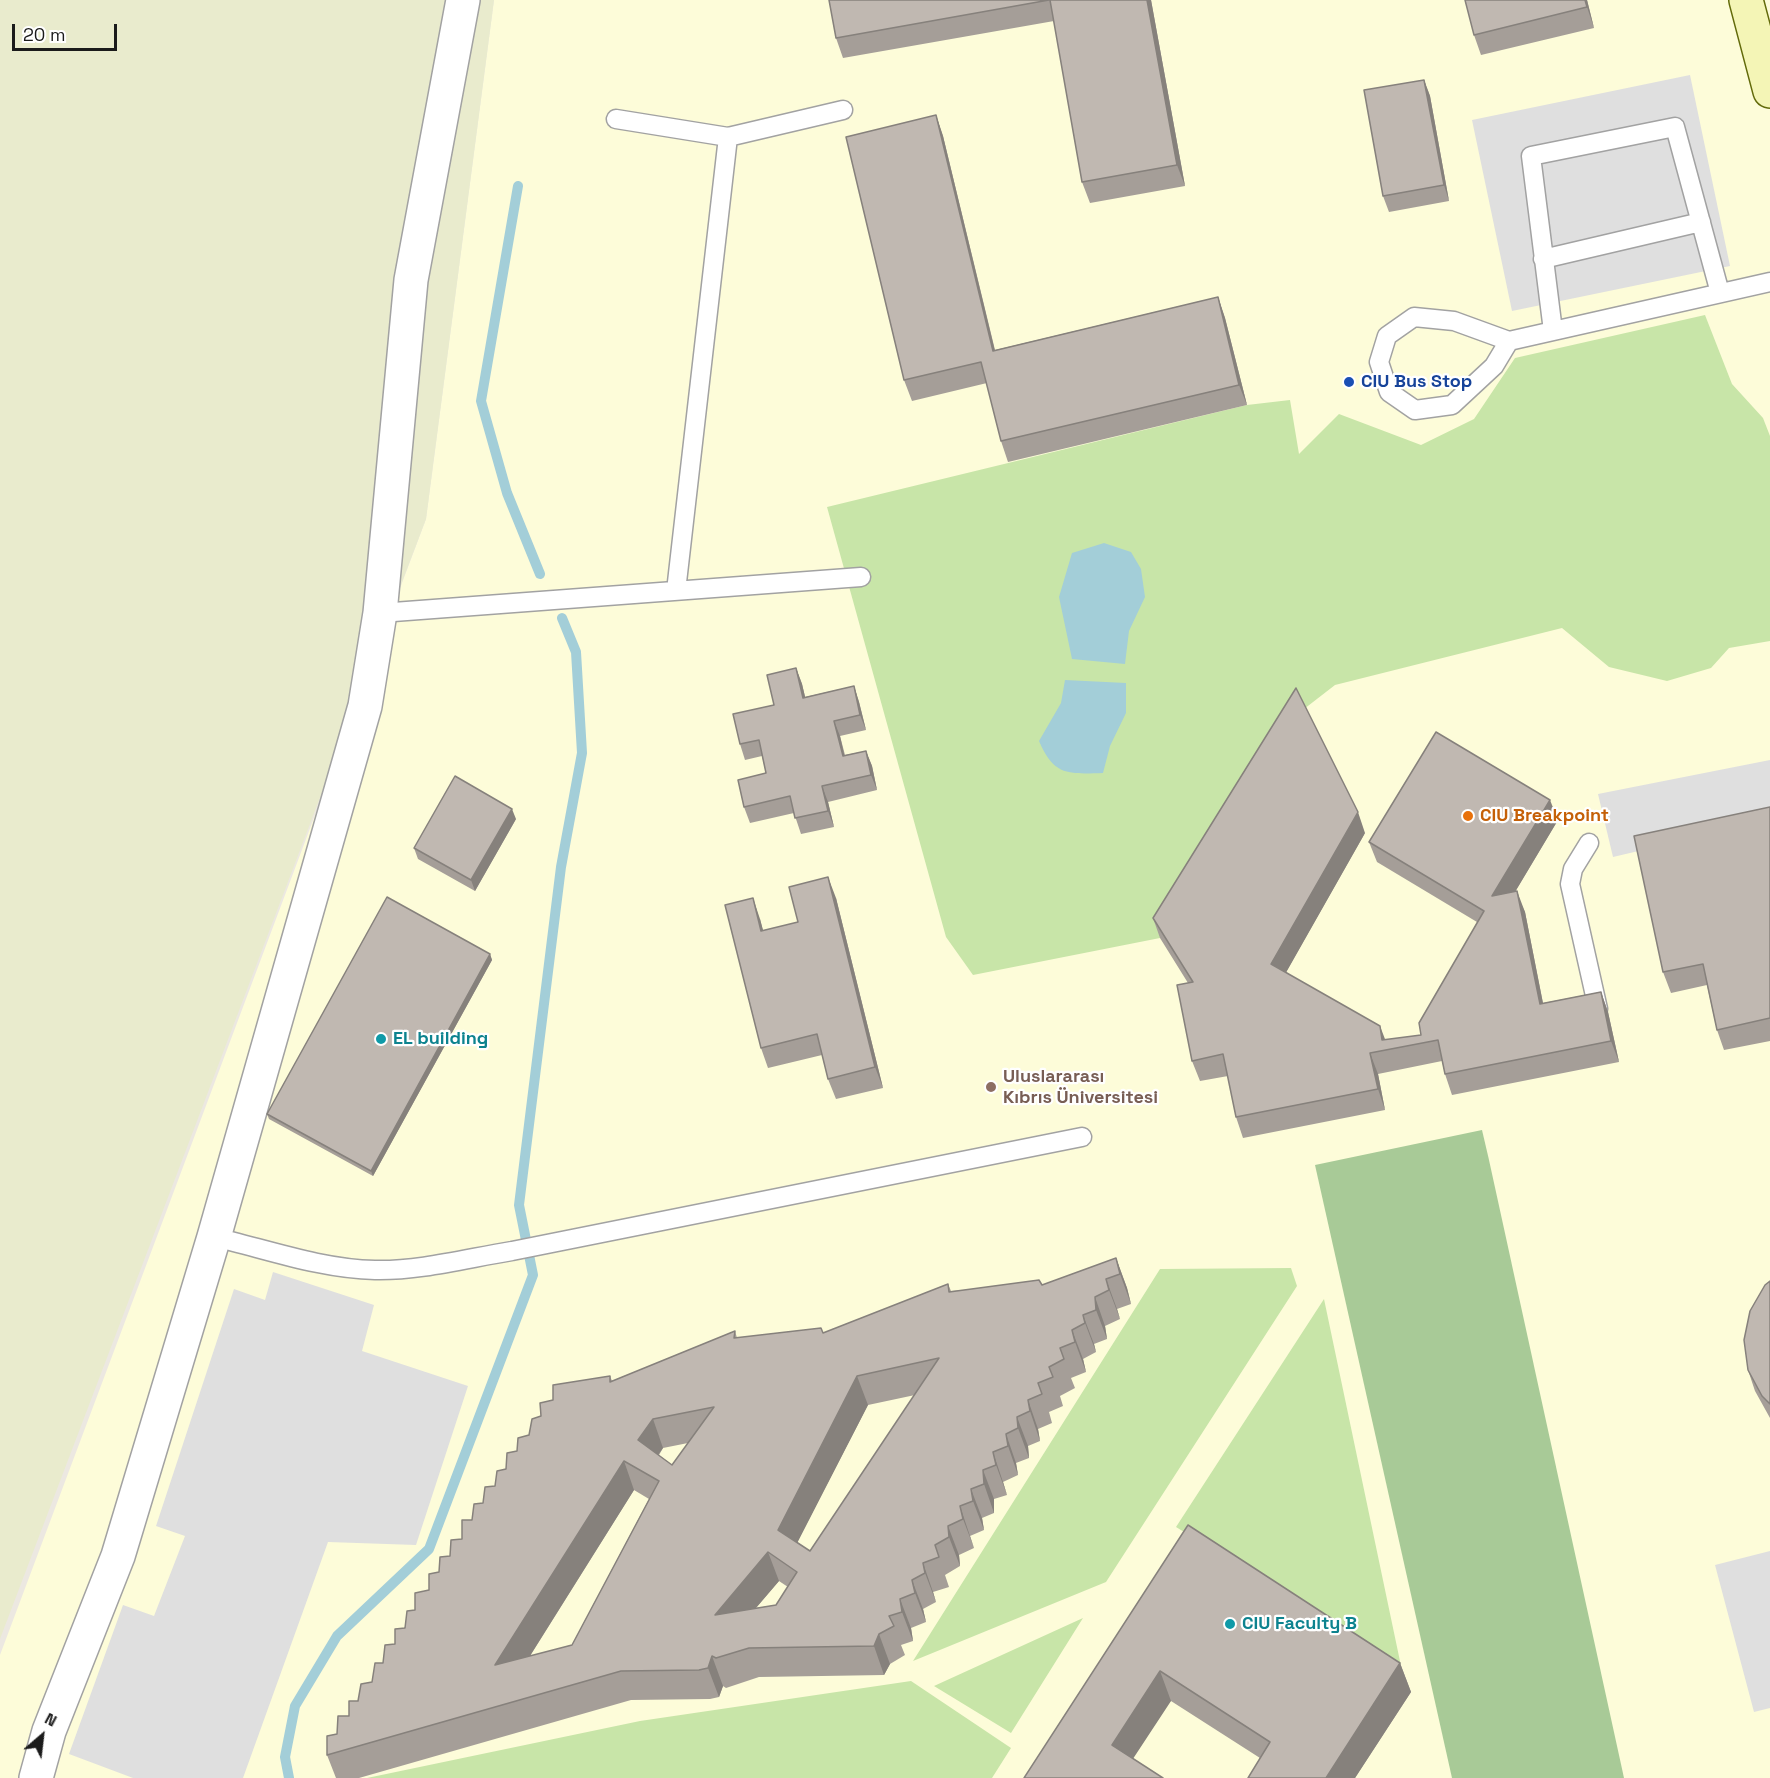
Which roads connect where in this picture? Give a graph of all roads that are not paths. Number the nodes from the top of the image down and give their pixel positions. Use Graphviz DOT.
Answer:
graph roads {
  1 [pos="463,0"];
  2 [pos="1746,0"];
  3 [pos="1770,91"];
  4 [pos="843,110"];
  5 [pos="616,119"];
  6 [pos="728,137"];
  7 [pos="1701,222"];
  8 [pos="1544,259"];
  9 [pos="1770,282"];
  10 [pos="1720,293"];
  11 [pos="1553,331"];
  12 [pos="1509,341"];
  13 [pos="861,577"];
  14 [pos="676,591"];
  15 [pos="380,613"];
  16 [pos="1589,843"];
  17 [pos="1598,1009"];
  18 [pos="1082,1137"];
  19 [pos="214,1237"];
  20 [pos="36,1778"];
  1 -- 15 [label="street"];
  2 -- 3 [label="main road"];
  4 -- 6 [label="lane"];
  5 -- 6 [label="lane"];
  6 -- 14 [label="lane"];
  7 -- 8 [label="lane"];
  7 -- 8 [label="lane"];
  7 -- 10 [label="lane"];
  8 -- 11 [label="lane"];
  9 -- 10 [label="lane"];
  10 -- 11 [label="lane"];
  11 -- 12 [label="lane"];
  12 -- 12 [label="lane"];
  13 -- 14 [label="lane"];
  14 -- 15 [label="lane"];
  15 -- 19 [label="street"];
  16 -- 17 [label="lane"];
  18 -- 19 [label="lane"];
  19 -- 20 [label="street"];
}
